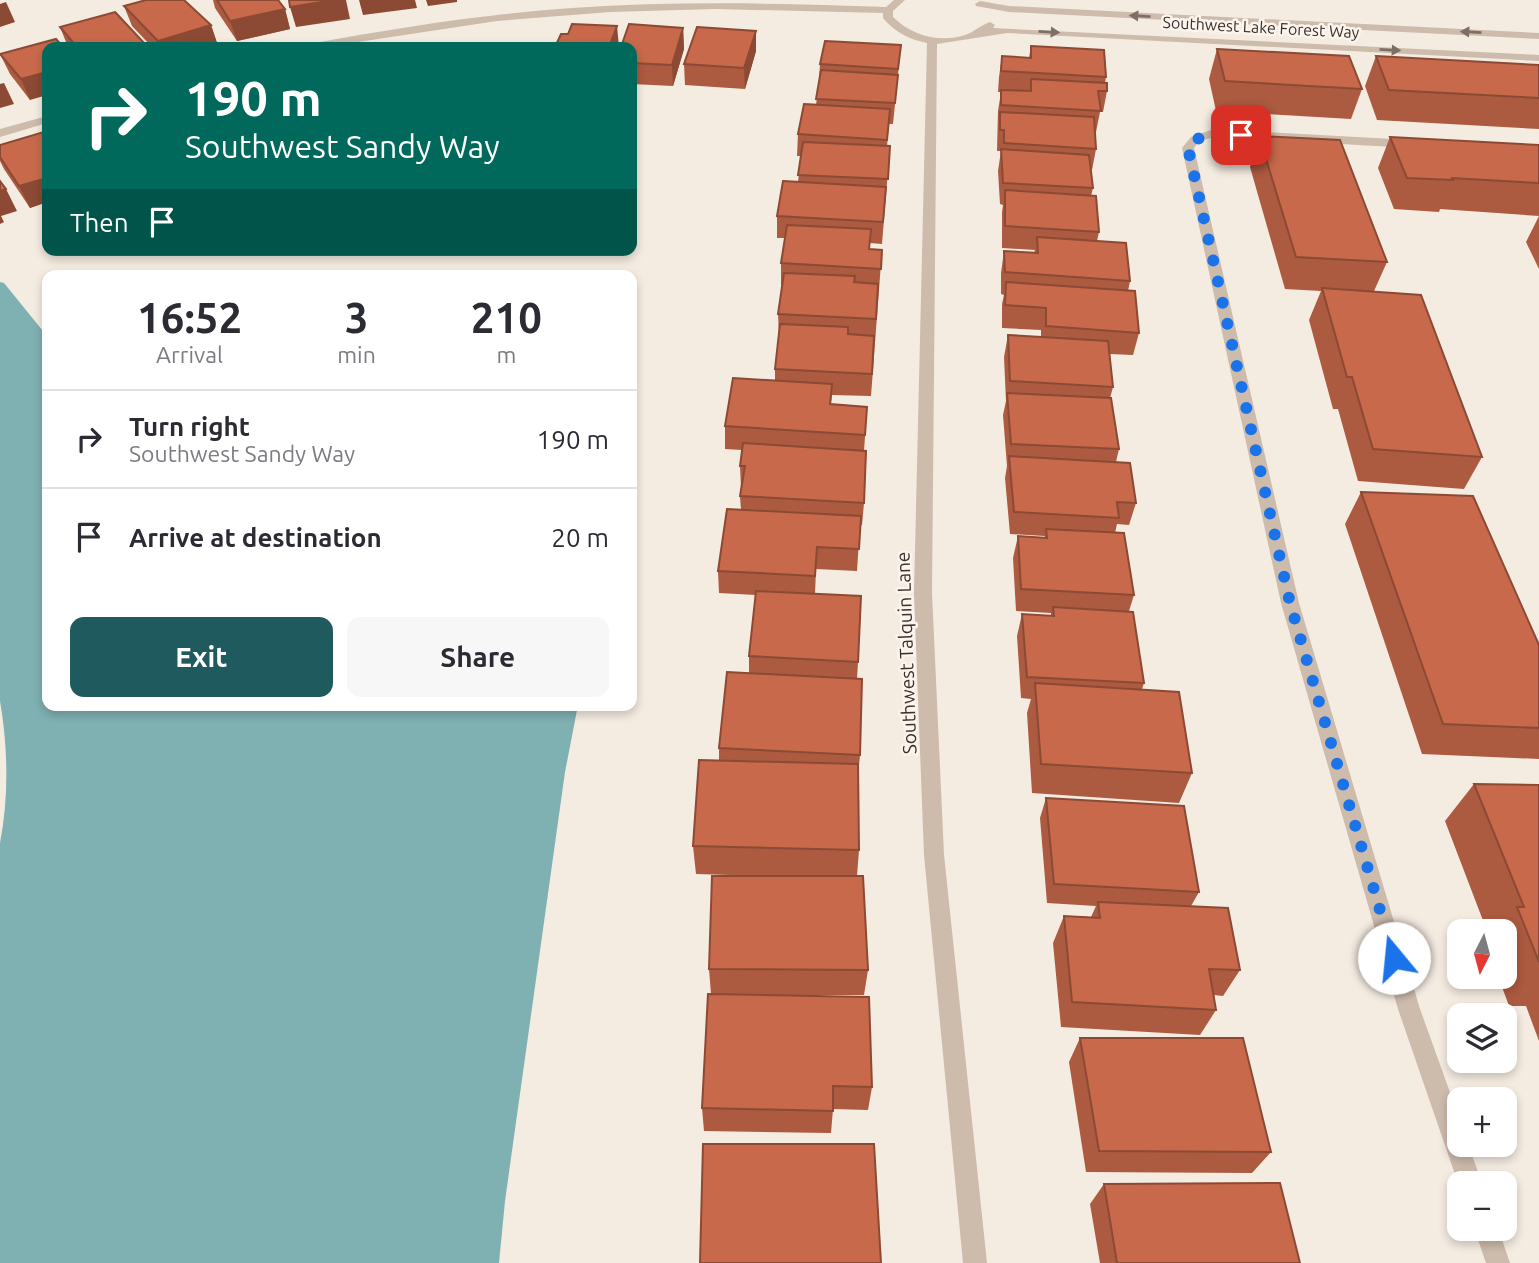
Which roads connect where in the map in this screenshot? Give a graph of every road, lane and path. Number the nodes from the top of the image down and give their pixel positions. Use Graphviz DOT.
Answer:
graph roads {
  1 [pos="900,0"];
  2 [pos="975,2"];
  3 [pos="888,10"];
  4 [pos="1233,20"];
  5 [pos="981,32"];
  6 [pos="1539,36"];
  7 [pos="932,40"];
  8 [pos="335,42"];
  9 [pos="1248,43"];
  10 [pos="1539,58"];
  11 [pos="42,120"];
  12 [pos="0,133"];
  13 [pos="1431,145"];
  14 [pos="1466,1171"];
  15 [pos="1491,1241"];
  16 [pos="975,1263"];
  17 [pos="1499,1263"];
  1 -- 3 [label="street"];
  4 -- 2 [label="street, Southwest Lake Forest Way, one-way"];
  2 -- 5 [label="street"];
  3 -- 7 [label="street"];
  3 -- 8 [label="street"];
  6 -- 4 [label="street, Southwest Lake Forest Way, one-way"];
  4 -- 9 [label="street"];
  5 -- 7 [label="street, Southwest Lake Forest Way"];
  5 -- 9 [label="street, Southwest Lake Forest Way, one-way"];
  7 -- 16 [label="street, Southwest Talquin Lane"];
  9 -- 10 [label="street, Southwest Lake Forest Way, one-way"];
  11 -- 12 [label="street"];
  13 -- 14 [label="street"];
  15 -- 17 [label="street"];
}
